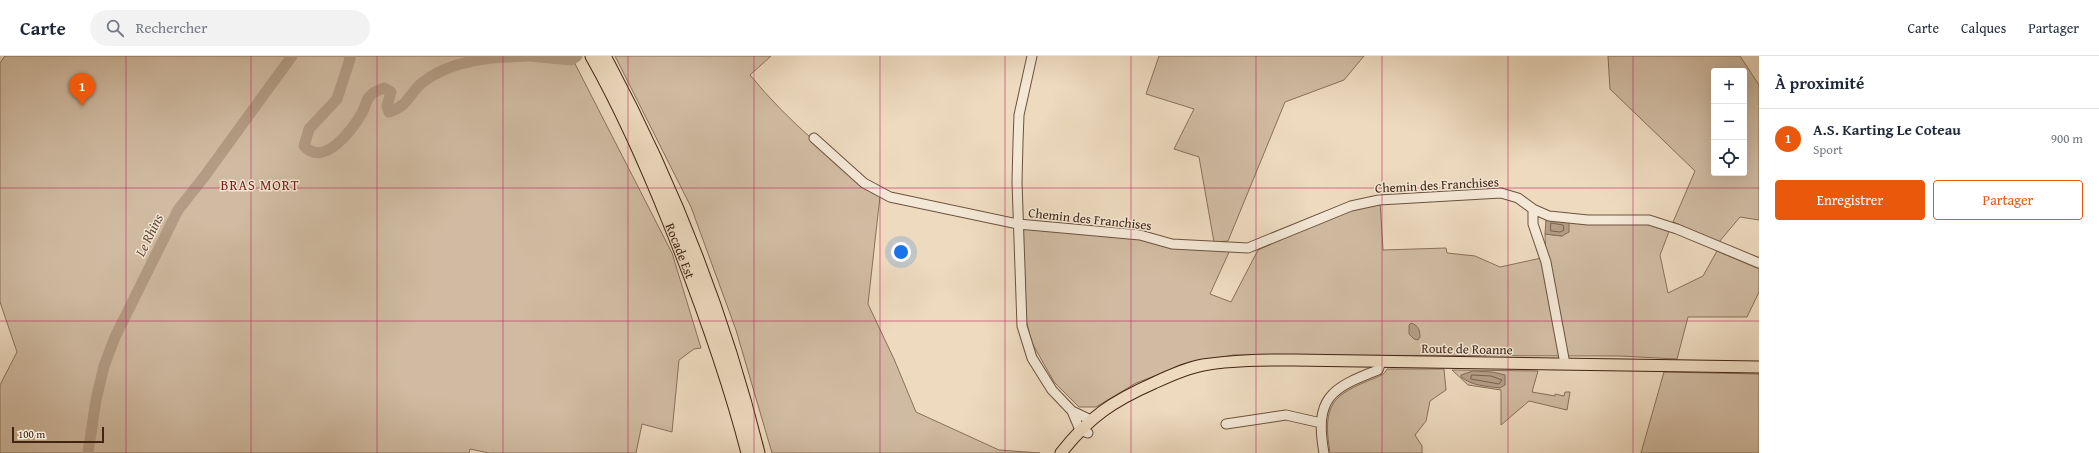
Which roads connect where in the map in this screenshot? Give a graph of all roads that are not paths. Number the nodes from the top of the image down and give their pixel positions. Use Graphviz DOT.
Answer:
graph roads {
  1 [pos="592,56"];
  2 [pos="1032,56"];
  3 [pos="605,64"];
  4 [pos="814,138"];
  5 [pos="1533,209"];
  6 [pos="1018,224"];
  7 [pos="1759,263"];
  8 [pos="1381,362"];
  9 [pos="1565,364"];
  10 [pos="1759,367"];
  11 [pos="1072,411"];
  12 [pos="1321,423"];
  13 [pos="1226,424"];
  14 [pos="1088,428"];
  15 [pos="756,452"];
  16 [pos="1061,453"];
  17 [pos="1070,453"];
  18 [pos="1324,453"];
  1 -- 3 [label="highway, Rocade Est"];
  2 -- 6 [label="street"];
  3 -- 15 [label="highway, Rocade Est"];
  4 -- 6 [label="street, Chemin des Franchises"];
  5 -- 6 [label="street, Chemin des Franchises"];
  5 -- 7 [label="street, Chemin des Franchises"];
  5 -- 9 [label="street"];
  6 -- 11 [label="street"];
  8 -- 9 [label="main road, Route de Roanne"];
  8 -- 12 [label="street"];
  8 -- 14 [label="main road, Route de Roanne"];
  9 -- 10 [label="main road, Route de Roanne"];
  11 -- 14 [label="street"];
  11 -- 14 [label="street"];
  12 -- 13 [label="street"];
  12 -- 18 [label="street"];
  14 -- 16 [label="main road"];
  14 -- 17 [label="main road"];
}
